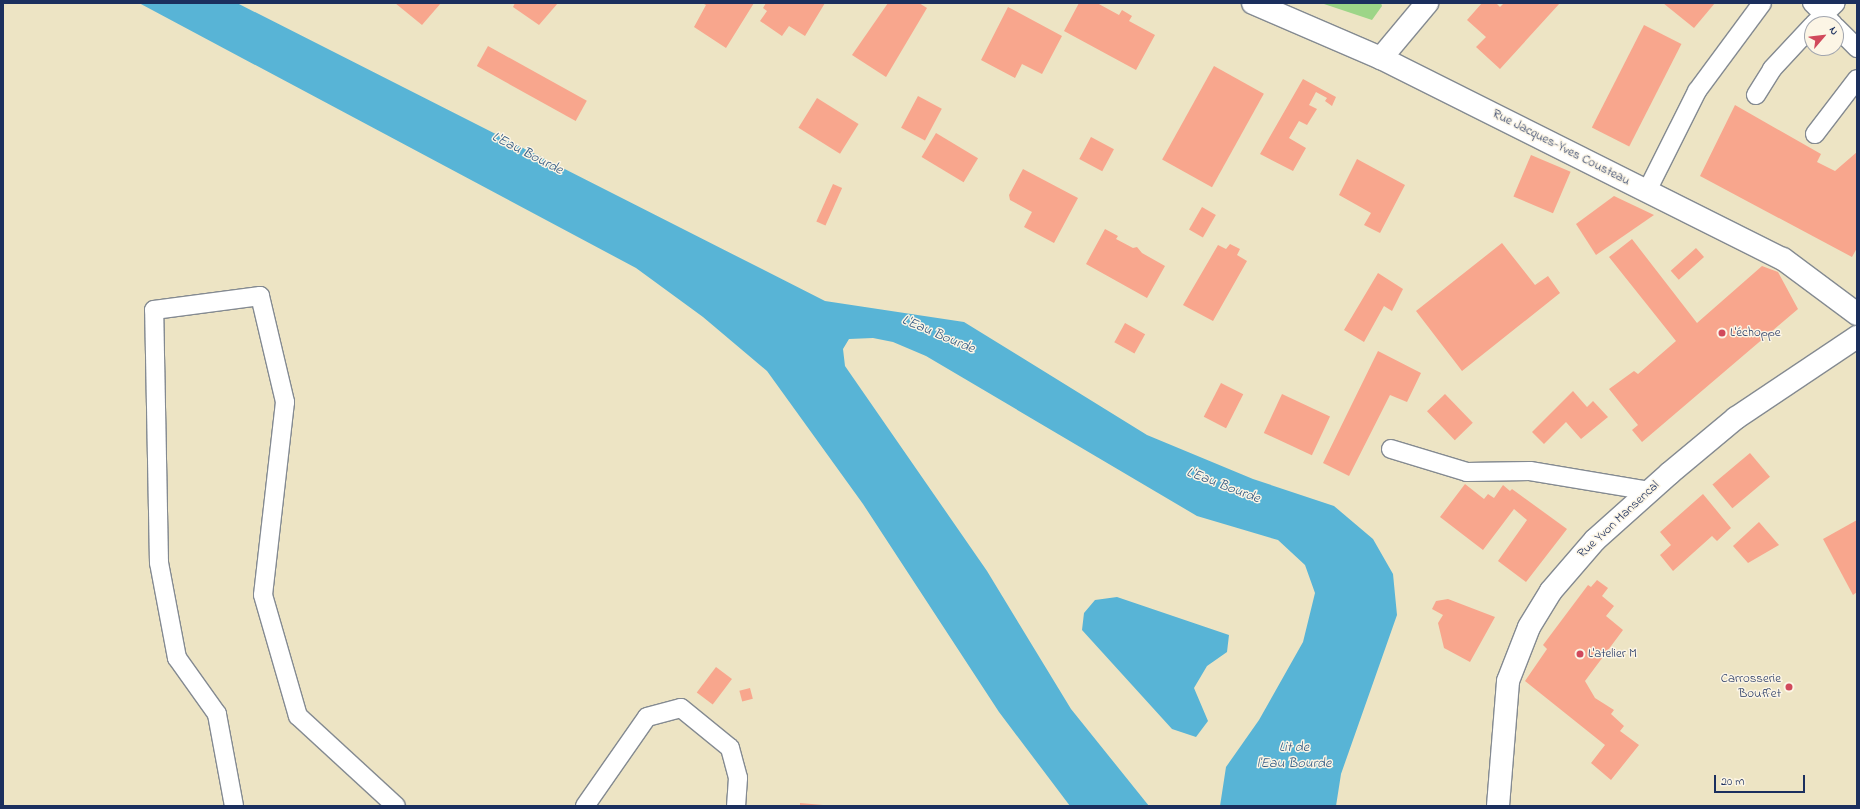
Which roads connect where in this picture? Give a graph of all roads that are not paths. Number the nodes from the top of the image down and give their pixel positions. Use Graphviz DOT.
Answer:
graph roads {
  1 [pos="1253,3"];
  2 [pos="1762,3"];
  3 [pos="1836,3"];
  4 [pos="1425,4"];
  5 [pos="1821,16"];
  6 [pos="1804,34"];
  7 [pos="1844,35"];
  8 [pos="1857,48"];
  9 [pos="1381,58"];
  10 [pos="1857,80"];
  11 [pos="1756,95"];
  12 [pos="1815,134"];
  13 [pos="1647,191"];
  14 [pos="1857,314"];
  15 [pos="1857,337"];
  16 [pos="1391,449"];
  17 [pos="1650,491"];
  18 [pos="234,806"];
  19 [pos="396,806"];
  20 [pos="585,806"];
  21 [pos="736,806"];
  22 [pos="1498,806"];
  1 -- 9 [label="street, Rue Jacques-Yves Cousteau"];
  2 -- 13 [label="lane"];
  3 -- 5 [label="lane"];
  4 -- 9 [label="street"];
  6 -- 11 [label="lane"];
  7 -- 8 [label="lane"];
  9 -- 13 [label="street, Rue Jacques-Yves Cousteau"];
  10 -- 12 [label="lane"];
  13 -- 14 [label="street, Rue Jacques-Yves Cousteau"];
  15 -- 17 [label="street, Rue Yvon Mansencal"];
  16 -- 17 [label="lane"];
  17 -- 22 [label="street, Rue Yvon Mansencal"];
  18 -- 19 [label="lane"];
  20 -- 21 [label="lane"];
}
